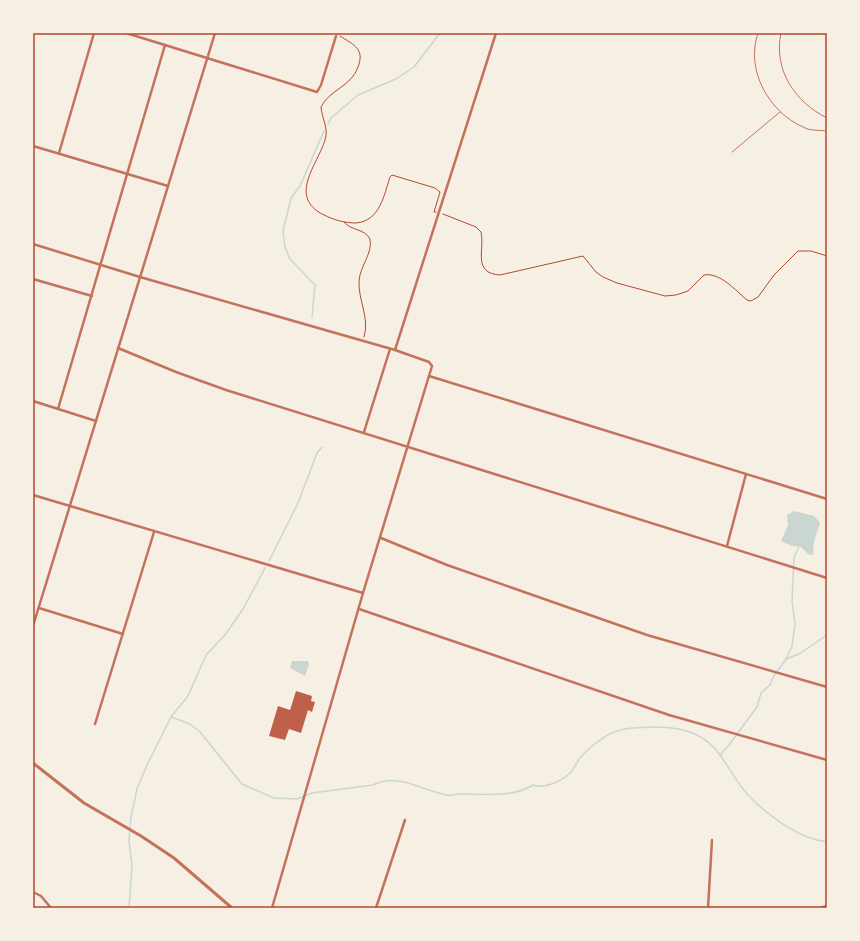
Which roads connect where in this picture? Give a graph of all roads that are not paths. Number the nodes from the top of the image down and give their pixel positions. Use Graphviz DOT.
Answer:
graph roads {
  1 [pos="94,33"];
  2 [pos="126,33"];
  3 [pos="215,33"];
  4 [pos="496,33"];
  5 [pos="758,33"];
  6 [pos="781,33"];
  7 [pos="337,35"];
  8 [pos="165,45"];
  9 [pos="208,58"];
  10 [pos="780,112"];
  11 [pos="827,118"];
  12 [pos="827,131"];
  13 [pos="33,146"];
  14 [pos="732,152"];
  15 [pos="59,153"];
  16 [pos="128,173"];
  17 [pos="168,186"];
  18 [pos="33,244"];
  19 [pos="101,265"];
  20 [pos="140,277"];
  21 [pos="33,279"];
  22 [pos="92,296"];
  23 [pos="118,348"];
  24 [pos="390,349"];
  25 [pos="395,350"];
  26 [pos="429,376"];
  27 [pos="33,402"];
  28 [pos="58,409"];
  29 [pos="96,420"];
  30 [pos="364,432"];
  31 [pos="408,446"];
  32 [pos="746,474"];
  33 [pos="33,495"];
  34 [pos="827,499"];
  35 [pos="70,506"];
  36 [pos="154,531"];
  37 [pos="381,538"];
  38 [pos="727,546"];
  39 [pos="827,578"];
  40 [pos="363,593"];
  41 [pos="38,608"];
  42 [pos="359,609"];
  43 [pos="33,626"];
  44 [pos="123,634"];
  45 [pos="827,687"];
  46 [pos="95,724"];
  47 [pos="827,760"];
  48 [pos="33,764"];
  49 [pos="405,820"];
  50 [pos="712,840"];
  51 [pos="33,892"];
  52 [pos="827,906"];
  53 [pos="51,908"];
  54 [pos="232,908"];
  55 [pos="272,908"];
  56 [pos="376,908"];
  57 [pos="708,908"];
  58 [pos="819,908"];
  1 -- 15 [label="street"];
  2 -- 8 [label="street"];
  3 -- 9 [label="street"];
  4 -- 25 [label="street"];
  5 -- 10 [label="lane"];
  6 -- 11 [label="lane"];
  7 -- 9 [label="street"];
  8 -- 9 [label="street"];
  8 -- 16 [label="street"];
  9 -- 17 [label="street"];
  10 -- 12 [label="lane"];
  10 -- 14 [label="lane"];
  13 -- 15 [label="street"];
  15 -- 16 [label="street"];
  16 -- 17 [label="street"];
  16 -- 19 [label="street"];
  17 -- 20 [label="street"];
  18 -- 19 [label="street"];
  19 -- 20 [label="street"];
  19 -- 22 [label="street"];
  20 -- 23 [label="street"];
  20 -- 24 [label="street"];
  21 -- 22 [label="street"];
  22 -- 28 [label="street"];
  23 -- 29 [label="street"];
  23 -- 30 [label="street"];
  24 -- 25 [label="street"];
  24 -- 30 [label="street"];
  25 -- 26 [label="street"];
  26 -- 31 [label="street"];
  26 -- 32 [label="street"];
  27 -- 28 [label="street"];
  28 -- 29 [label="street"];
  29 -- 35 [label="street"];
  30 -- 31 [label="street"];
  31 -- 37 [label="street"];
  31 -- 38 [label="street"];
  32 -- 34 [label="street"];
  32 -- 38 [label="street"];
  33 -- 35 [label="street"];
  35 -- 36 [label="street"];
  35 -- 41 [label="street"];
  36 -- 40 [label="street"];
  36 -- 44 [label="street"];
  37 -- 40 [label="street"];
  37 -- 45 [label="street"];
  38 -- 39 [label="street"];
  40 -- 42 [label="street"];
  41 -- 43 [label="street"];
  41 -- 44 [label="street"];
  42 -- 47 [label="street"];
  42 -- 55 [label="street"];
  44 -- 46 [label="street"];
  48 -- 54 [label="street"];
  49 -- 56 [label="street"];
  50 -- 57 [label="street"];
  51 -- 53 [label="street"];
  52 -- 58 [label="street"];
}
